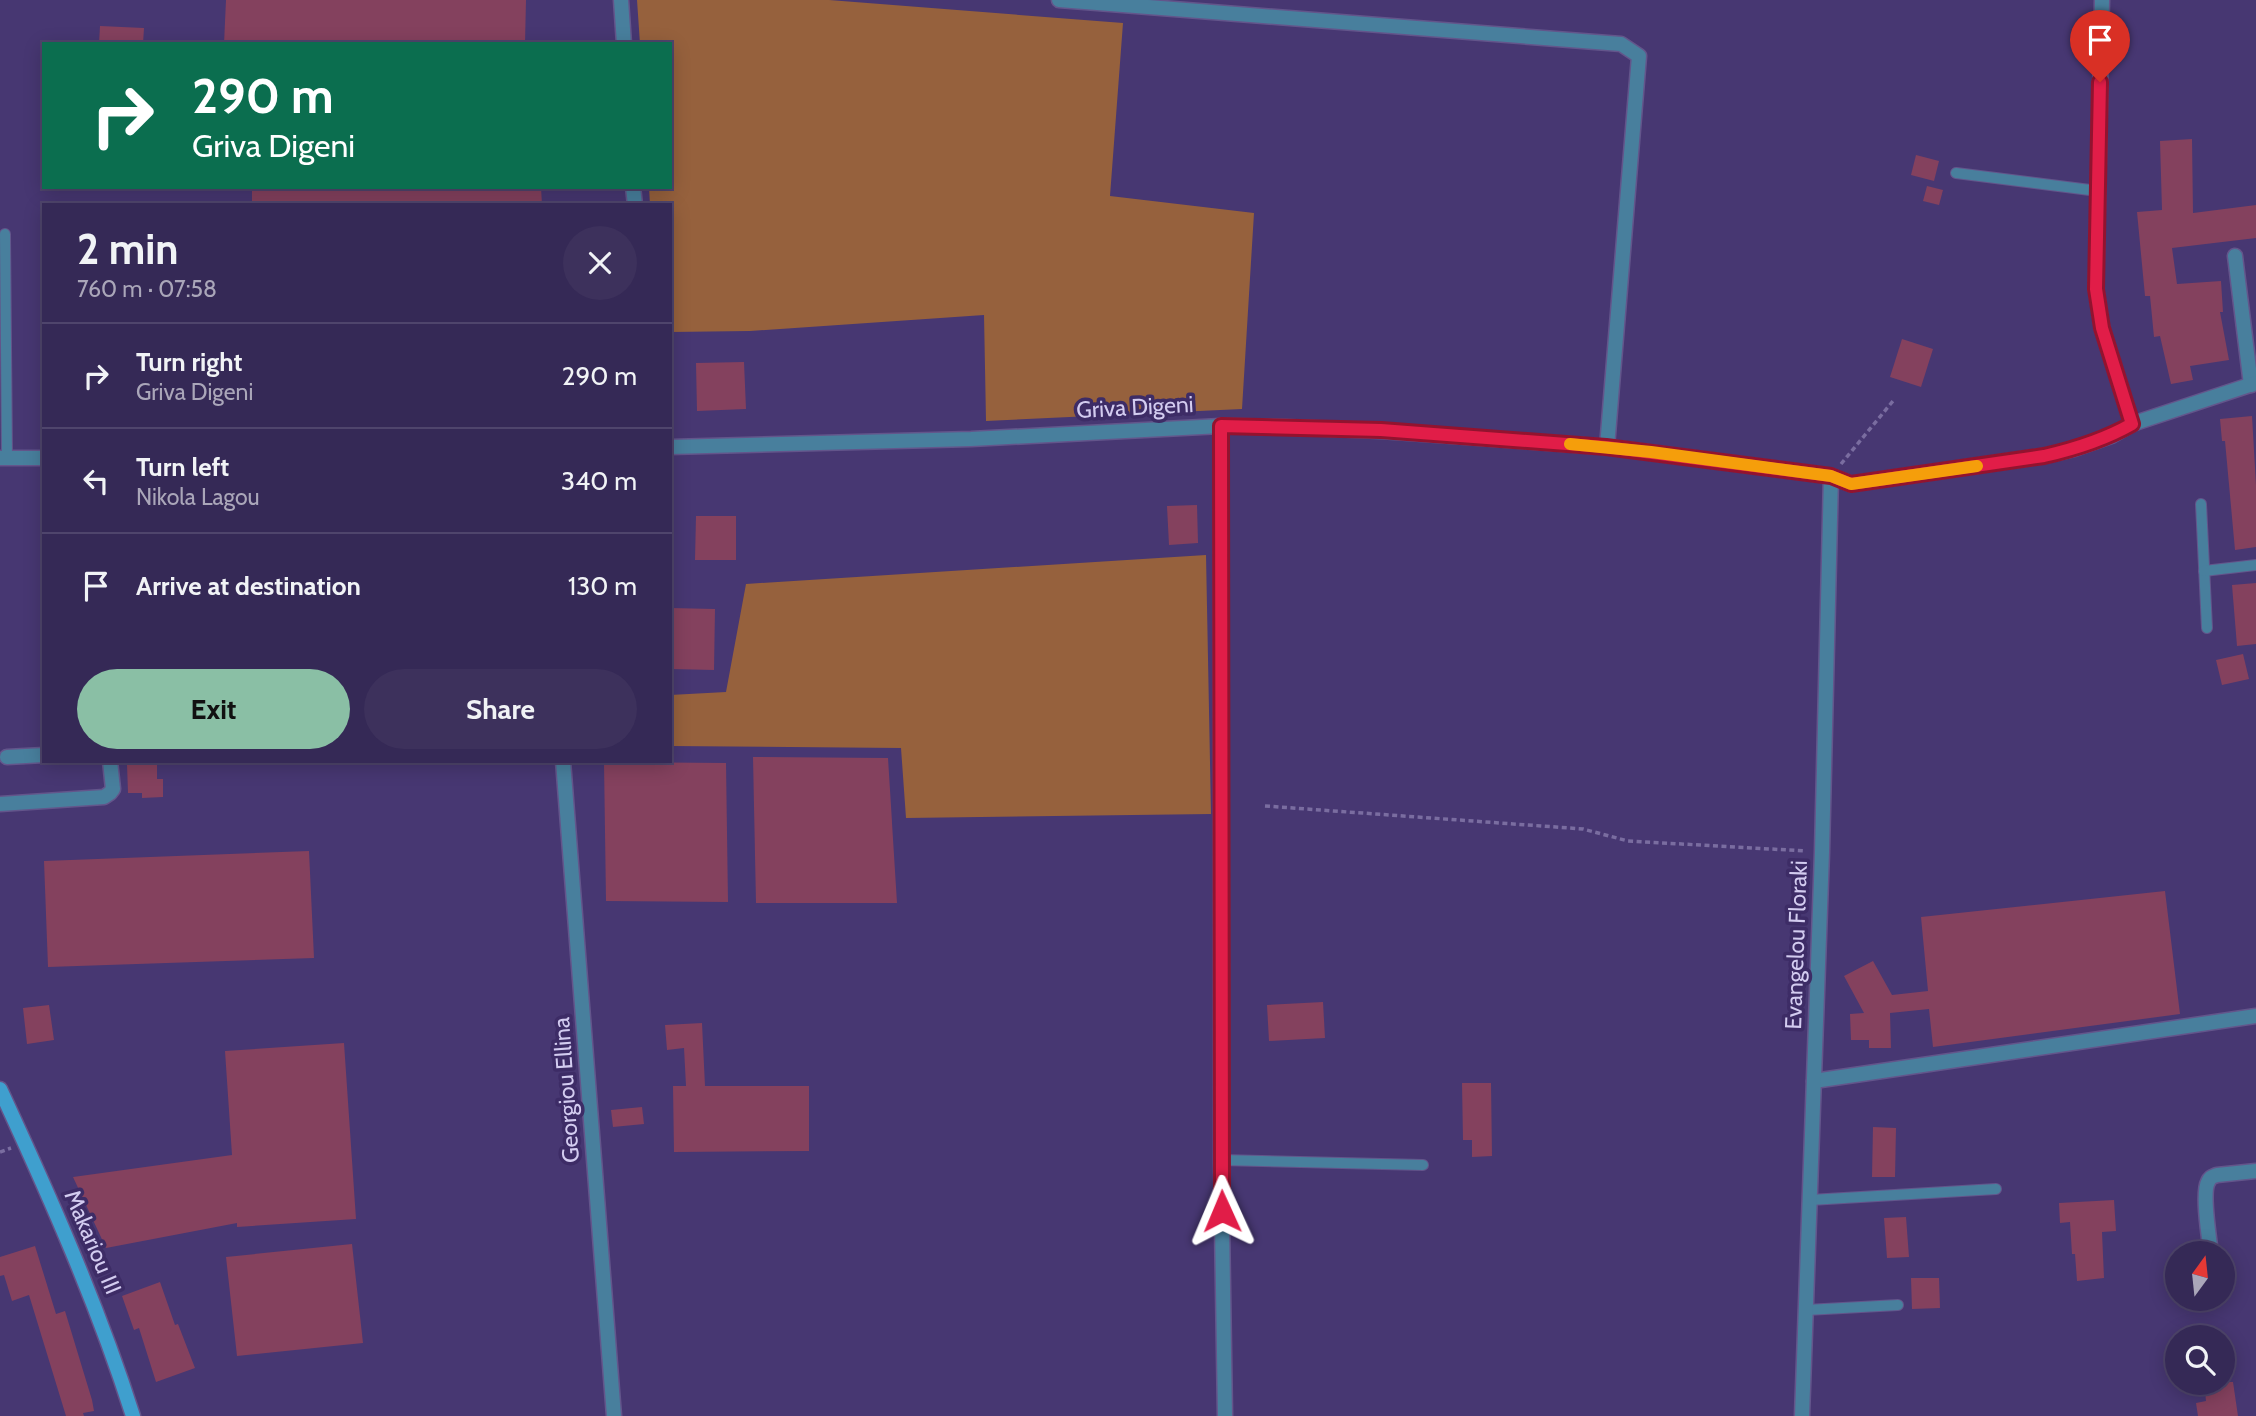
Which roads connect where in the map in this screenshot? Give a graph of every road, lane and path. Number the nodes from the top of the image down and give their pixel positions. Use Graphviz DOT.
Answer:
graph roads {
  1 [pos="621,0"];
  2 [pos="1059,0"];
  3 [pos="2102,0"];
  4 [pos="624,42"];
  5 [pos="1956,173"];
  6 [pos="2098,191"];
  7 [pos="5,234"];
  8 [pos="2235,256"];
  9 [pos="3,302"];
  10 [pos="2254,384"];
  11 [pos="1894,401"];
  12 [pos="2132,424"];
  13 [pos="1221,426"];
  14 [pos="672,447"];
  15 [pos="1606,447"];
  16 [pos="4,458"];
  17 [pos="42,458"];
  18 [pos="1831,476"];
  19 [pos="2201,504"];
  20 [pos="2256,565"];
  21 [pos="2204,571"];
  22 [pos="2207,628"];
  23 [pos="42,755"];
  24 [pos="7,757"];
  25 [pos="110,763"];
  26 [pos="563,763"];
  27 [pos="0,804"];
  28 [pos="1265,806"];
  29 [pos="1822,852"];
  30 [pos="2256,1016"];
  31 [pos="1814,1081"];
  32 [pos="0,1089"];
  33 [pos="1221,1160"];
  34 [pos="1423,1165"];
  35 [pos="2256,1171"];
  36 [pos="1996,1189"];
  37 [pos="1810,1200"];
  38 [pos="2210,1241"];
  39 [pos="1898,1305"];
  40 [pos="1806,1310"];
  41 [pos="133,1416"];
  42 [pos="614,1416"];
  43 [pos="1226,1416"];
  44 [pos="1802,1416"];
  1 -- 4 [label="street"];
  2 -- 15 [label="street"];
  3 -- 6 [label="street"];
  5 -- 6 [label="lane"];
  6 -- 12 [label="street"];
  7 -- 9 [label="lane"];
  8 -- 10 [label="street"];
  9 -- 16 [label="lane"];
  10 -- 12 [label="street, Griva Digeni"];
  11 -- 18 [label="path"];
  12 -- 18 [label="street, Griva Digeni"];
  13 -- 14 [label="street, Griva Digeni"];
  13 -- 15 [label="street, Griva Digeni"];
  13 -- 33 [label="street"];
  15 -- 18 [label="street, Griva Digeni"];
  16 -- 17 [label="street"];
  18 -- 29 [label="street, Evangelou Floraki"];
  19 -- 21 [label="lane"];
  20 -- 21 [label="lane"];
  21 -- 22 [label="lane"];
  23 -- 24 [label="street"];
  25 -- 27 [label="street"];
  26 -- 42 [label="street, Georgiou Ellina"];
  28 -- 29 [label="path"];
  29 -- 31 [label="street, Evangelou Floraki"];
  30 -- 31 [label="street"];
  31 -- 37 [label="street, Evangelou Floraki"];
  32 -- 41 [label="main road, Makariou III"];
  33 -- 34 [label="lane"];
  33 -- 43 [label="street"];
  35 -- 38 [label="street"];
  36 -- 37 [label="lane"];
  37 -- 40 [label="street, Evangelou Floraki"];
  39 -- 40 [label="lane"];
  40 -- 44 [label="street, Evangelou Floraki"];
}
